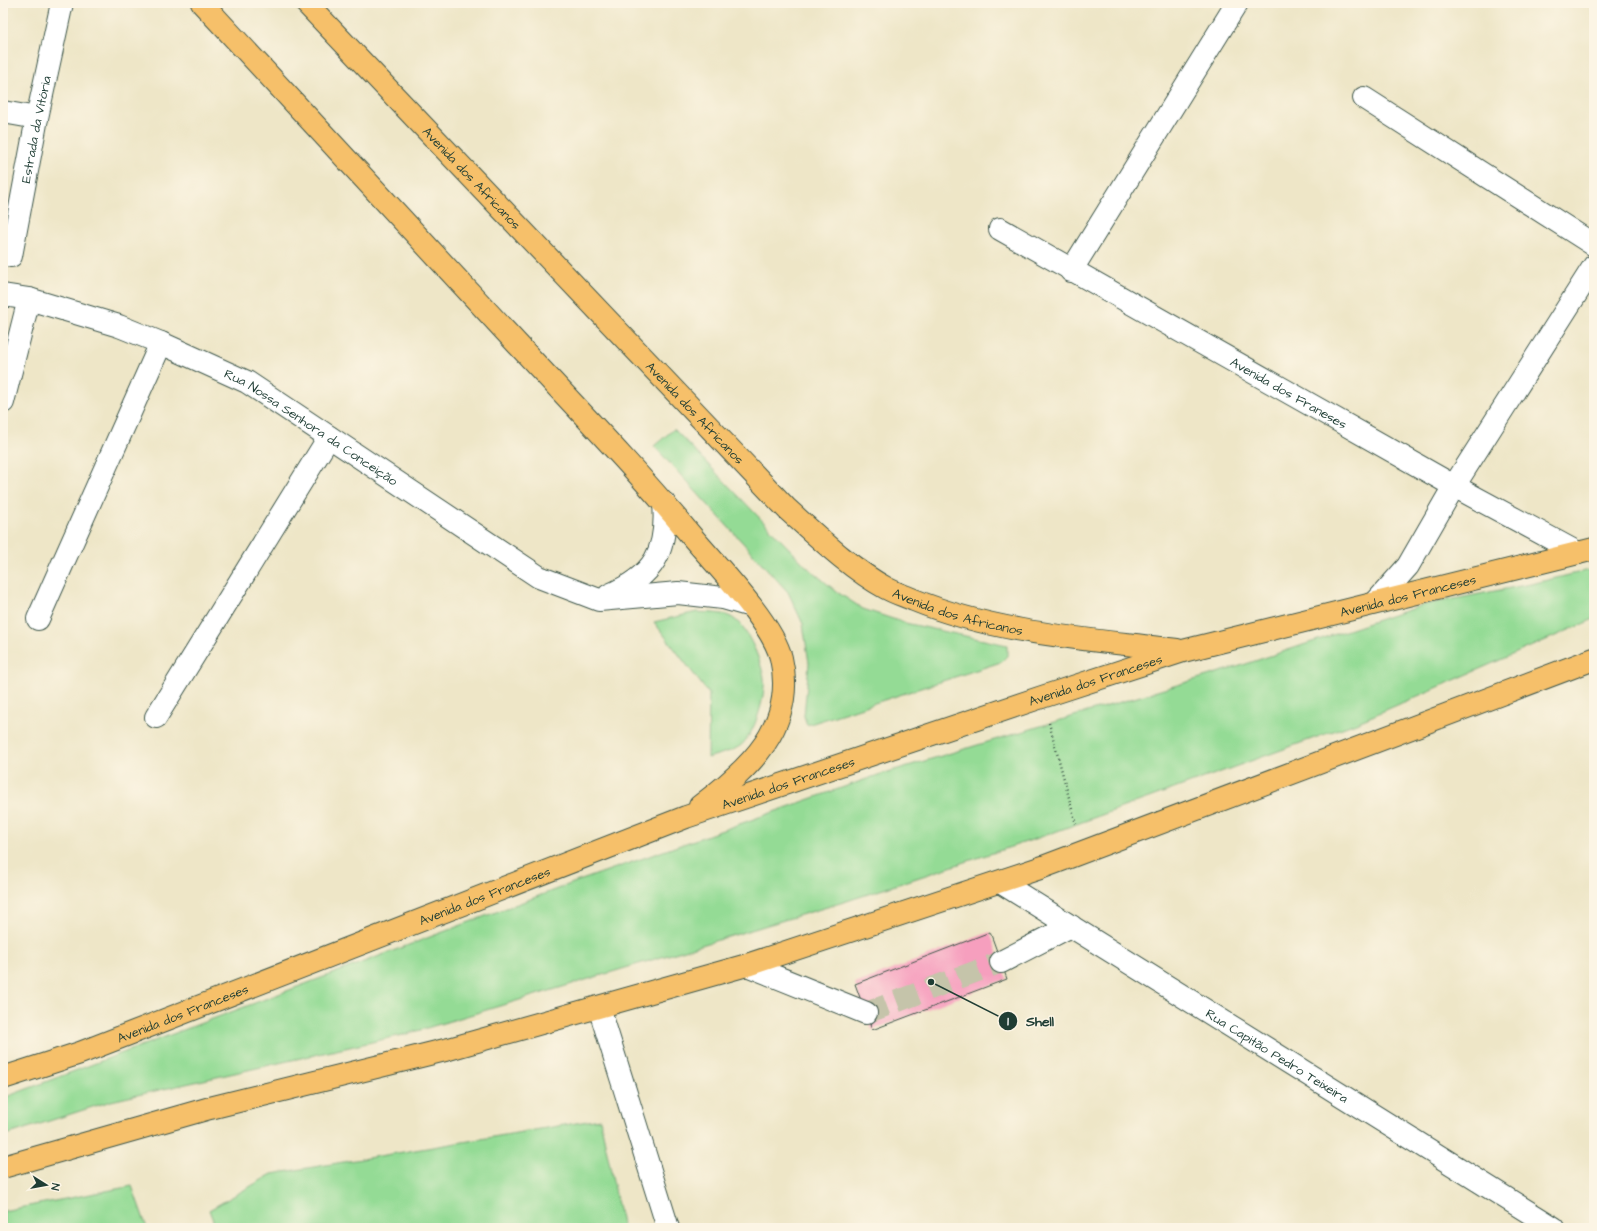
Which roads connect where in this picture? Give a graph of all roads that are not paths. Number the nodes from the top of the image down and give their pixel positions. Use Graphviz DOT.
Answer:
graph roads {
  1 [pos="62,3"];
  2 [pos="202,3"];
  3 [pos="306,3"];
  4 [pos="1237,3"];
  5 [pos="1364,98"];
  6 [pos="3,112"];
  7 [pos="37,118"];
  8 [pos="1000,229"];
  9 [pos="1594,245"];
  10 [pos="11,256"];
  11 [pos="1594,266"];
  12 [pos="1071,271"];
  13 [pos="3,295"];
  14 [pos="29,299"];
  15 [pos="161,343"];
  16 [pos="3,402"];
  17 [pos="329,437"];
  18 [pos="1454,486"];
  19 [pos="664,503"];
  20 [pos="1586,551"];
  21 [pos="599,600"];
  22 [pos="1376,602"];
  23 [pos="751,606"];
  24 [pos="38,619"];
  25 [pos="1183,651"];
  26 [pos="1594,659"];
  27 [pos="156,717"];
  28 [pos="686,817"];
  29 [pos="1000,882"];
  30 [pos="1070,926"];
  31 [pos="1001,962"];
  32 [pos="747,965"];
  33 [pos="599,1007"];
  34 [pos="866,1013"];
  35 [pos="3,1078"];
  36 [pos="3,1167"];
  37 [pos="668,1228"];
  38 [pos="1554,1228"];
  1 -- 7 [label="street, Estrada da Vitória"];
  2 -- 19 [label="main road"];
  3 -- 25 [label="main road, Avenida dos Africanos"];
  4 -- 12 [label="street"];
  5 -- 9 [label="street"];
  6 -- 7 [label="street"];
  7 -- 10 [label="street, Estrada da Vitória"];
  8 -- 12 [label="street, Avenida dos Franeses"];
  11 -- 18 [label="street"];
  12 -- 18 [label="street, Avenida dos Franeses"];
  13 -- 14 [label="street, Rua Nossa Senhora da Conceição"];
  14 -- 15 [label="street, Rua Nossa Senhora da Conceição"];
  14 -- 16 [label="street"];
  15 -- 17 [label="street, Rua Nossa Senhora da Conceição"];
  15 -- 24 [label="street"];
  17 -- 21 [label="street, Rua Nossa Senhora da Conceição"];
  17 -- 27 [label="street"];
  18 -- 20 [label="street, Avenida dos Franeses"];
  18 -- 22 [label="street"];
  19 -- 21 [label="street"];
  19 -- 23 [label="main road"];
  20 -- 22 [label="main road, Avenida dos Franceses"];
  21 -- 23 [label="street, Rua Nossa Senhora da Conceição"];
  22 -- 25 [label="main road, Avenida dos Franceses"];
  23 -- 28 [label="main road"];
  25 -- 28 [label="main road, Avenida dos Franceses"];
  26 -- 29 [label="main road"];
  28 -- 35 [label="main road, Avenida dos Franceses"];
  29 -- 30 [label="street, Rua Capitão Pedro Teixeira"];
  29 -- 32 [label="main road"];
  30 -- 31 [label="street"];
  30 -- 38 [label="street, Rua Capitão Pedro Teixeira"];
  32 -- 33 [label="main road"];
  32 -- 34 [label="street"];
  33 -- 36 [label="main road"];
  33 -- 37 [label="street"];
}
